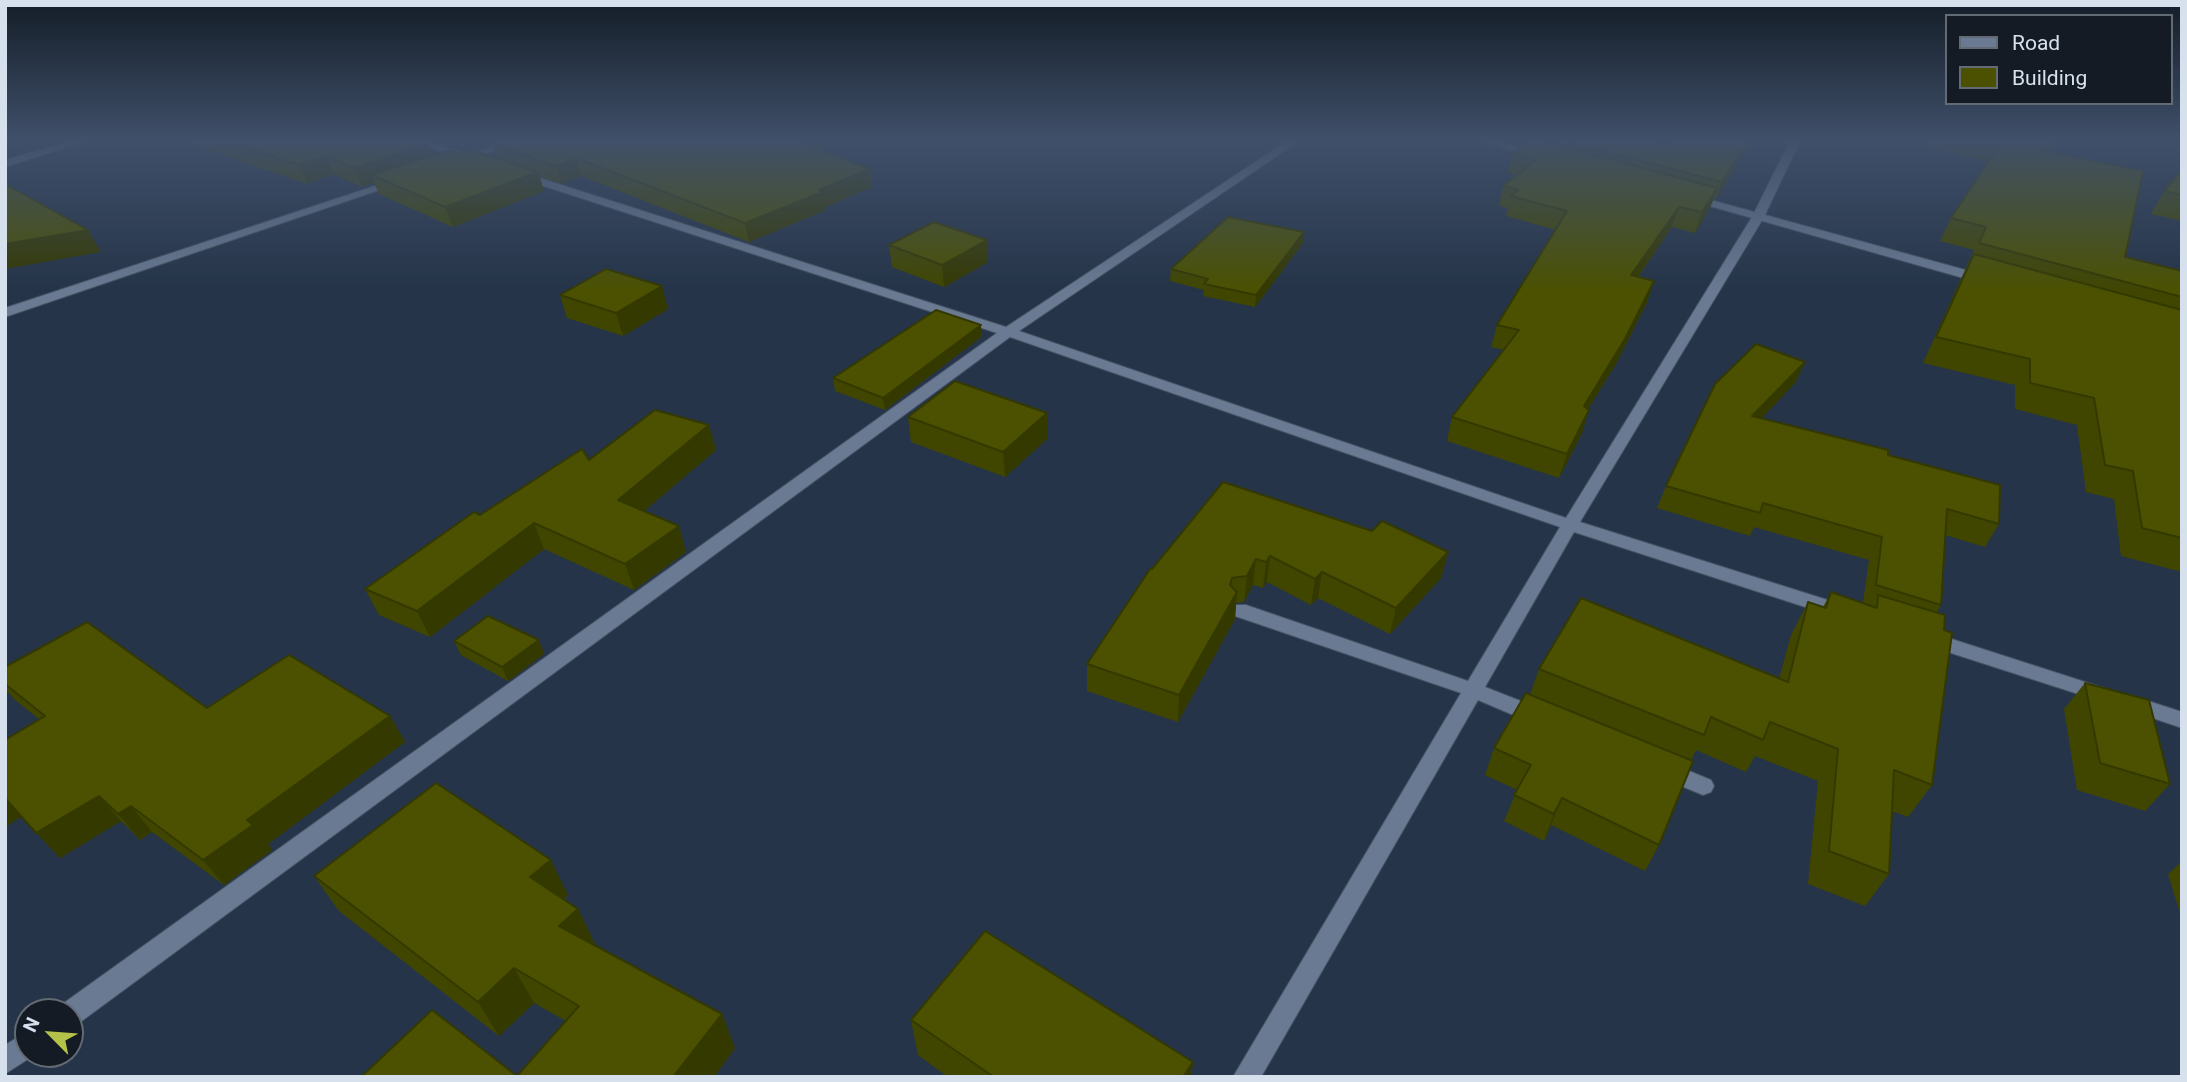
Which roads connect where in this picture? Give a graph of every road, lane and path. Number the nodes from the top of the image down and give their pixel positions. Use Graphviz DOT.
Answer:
graph roads {
  1 [pos="367,191"];
  2 [pos="567,191"];
  3 [pos="1218,191"];
  4 [pos="1770,191"];
  5 [pos="1680,195"];
  6 [pos="1758,217"];
  7 [pos="2005,285"];
  8 [pos="5,313"];
  9 [pos="1008,332"];
  10 [pos="1570,525"];
  11 [pos="1239,610"];
  12 [pos="1862,618"];
  13 [pos="1916,635"];
  14 [pos="1473,690"];
  15 [pos="2182,720"];
  16 [pos="1562,727"];
  17 [pos="1652,764"];
  18 [pos="1703,786"];
  19 [pos="84,1004"];
  20 [pos="1246,1077"];
  1 -- 8 [label="street"];
  2 -- 9 [label="street"];
  3 -- 9 [label="street"];
  4 -- 6 [label="street"];
  5 -- 6 [label="street"];
  6 -- 7 [label="street"];
  6 -- 10 [label="street"];
  9 -- 10 [label="street"];
  9 -- 19 [label="street"];
  10 -- 12 [label="street"];
  10 -- 14 [label="street"];
  11 -- 14 [label="street"];
  13 -- 15 [label="street"];
  14 -- 16 [label="street"];
  14 -- 20 [label="street"];
  17 -- 18 [label="street"];
}
